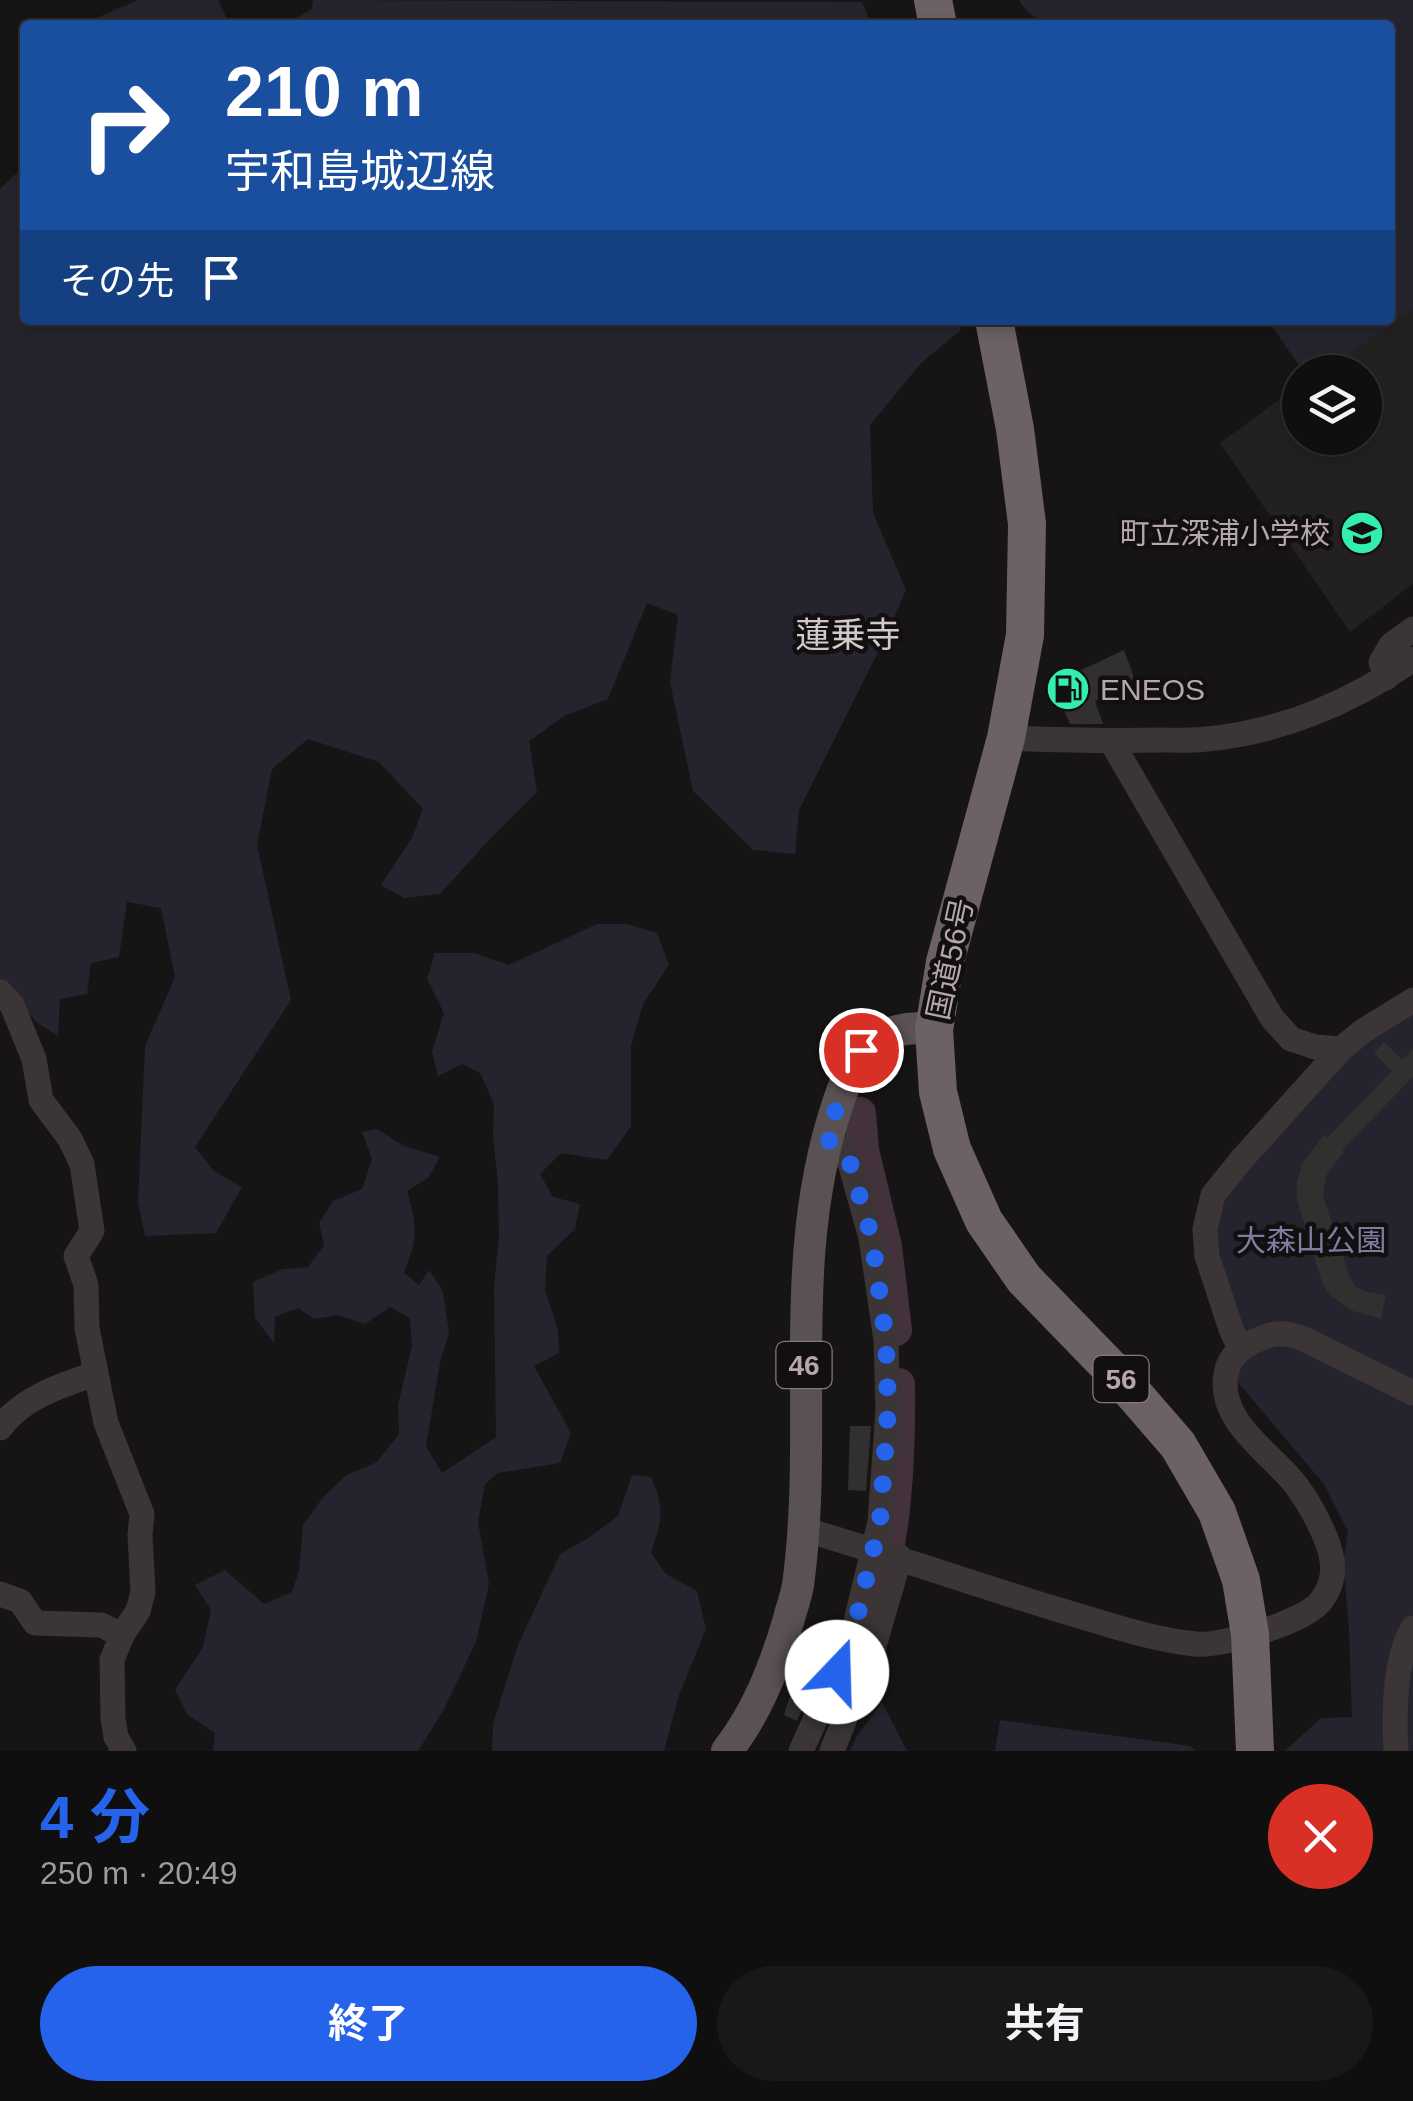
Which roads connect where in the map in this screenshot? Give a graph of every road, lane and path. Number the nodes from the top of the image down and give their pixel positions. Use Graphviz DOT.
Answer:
graph roads {
  1 [pos="995,325"];
  2 [pos="1413,629"];
  3 [pos="1413,659"];
  4 [pos="1386,678"];
  5 [pos="1006,738"];
  6 [pos="1112,742"];
  7 [pos="0,992"];
  8 [pos="1413,1000"];
  9 [pos="934,1030"];
  10 [pos="1342,1049"];
  11 [pos="826,1138"];
  12 [pos="1240,1349"];
  13 [pos="95,1374"];
  14 [pos="1413,1393"];
  15 [pos="0,1428"];
  16 [pos="803,1530"];
  17 [pos="873,1550"];
  18 [pos="900,1558"];
  19 [pos="0,1594"];
  20 [pos="1413,1628"];
  21 [pos="1250,1634"];
  22 [pos="122,1635"];
  23 [pos="124,1751"];
  24 [pos="727,1751"];
  25 [pos="801,1751"];
  26 [pos="832,1751"];
  27 [pos="1255,1751"];
  28 [pos="1396,1751"];
  1 -- 5 [label="highway, 国道56号 / 56"];
  2 -- 4 [label="street"];
  3 -- 4 [label="street"];
  4 -- 6 [label="street"];
  5 -- 6 [label="street"];
  5 -- 9 [label="highway, 国道56号 / 56"];
  6 -- 10 [label="street"];
  7 -- 13 [label="street"];
  8 -- 10 [label="street"];
  9 -- 11 [label="main road, 46"];
  9 -- 21 [label="highway, 国道56号 / 56"];
  10 -- 12 [label="street"];
  11 -- 16 [label="main road, 46"];
  11 -- 17 [label="street"];
  12 -- 14 [label="street"];
  12 -- 21 [label="street"];
  13 -- 15 [label="street"];
  13 -- 22 [label="street"];
  16 -- 17 [label="street"];
  16 -- 24 [label="main road, 46"];
  17 -- 18 [label="street"];
  17 -- 25 [label="street"];
  18 -- 21 [label="street"];
  18 -- 26 [label="street"];
  19 -- 22 [label="street"];
  20 -- 28 [label="street"];
  21 -- 27 [label="highway, 国道56号 / 56"];
  22 -- 23 [label="street"];
}
